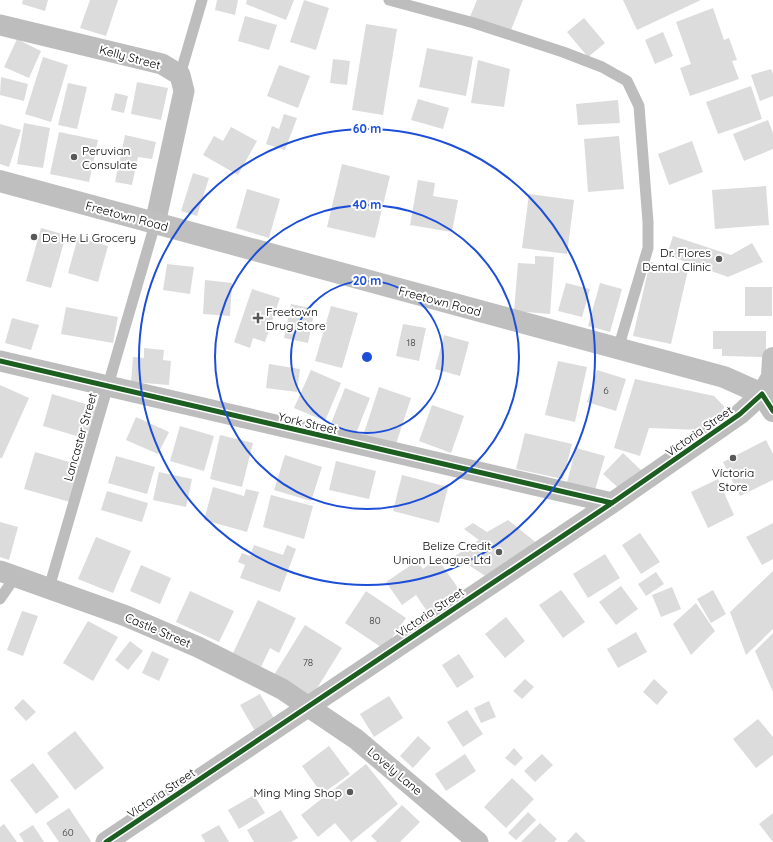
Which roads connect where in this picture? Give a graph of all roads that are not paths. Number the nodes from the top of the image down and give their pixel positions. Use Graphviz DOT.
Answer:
graph roads {
  1 [pos="202,0"];
  2 [pos="389,0"];
  3 [pos="0,25"];
  4 [pos="180,76"];
  5 [pos="0,181"];
  6 [pos="155,224"];
  7 [pos="618,349"];
  8 [pos="773,358"];
  9 [pos="0,361"];
  10 [pos="109,387"];
  11 [pos="767,403"];
  12 [pos="612,503"];
  13 [pos="8,574"];
  14 [pos="49,588"];
  15 [pos="0,599"];
  16 [pos="308,706"];
  17 [pos="106,842"];
  18 [pos="478,842"];
  1 -- 4 [label="lane"];
  2 -- 7 [label="lane"];
  3 -- 4 [label="street, Kelly Street"];
  4 -- 6 [label="street"];
  5 -- 6 [label="main road, Freetown Road"];
  6 -- 7 [label="main road, Freetown Road"];
  6 -- 10 [label="lane, Lancaster Street"];
  7 -- 11 [label="main road, Freetown Road"];
  8 -- 11 [label="main road"];
  9 -- 10 [label="street, York Street"];
  10 -- 12 [label="street, York Street"];
  10 -- 14 [label="lane, Lancaster Street"];
  11 -- 12 [label="street, Victoria Street"];
  12 -- 16 [label="street, Victoria Street"];
  13 -- 14 [label="street, Castle Street"];
  13 -- 15 [label="lane"];
  14 -- 16 [label="street, Castle Street"];
  16 -- 17 [label="street, Victoria Street"];
  16 -- 18 [label="street, Lovely Lane"];
}
